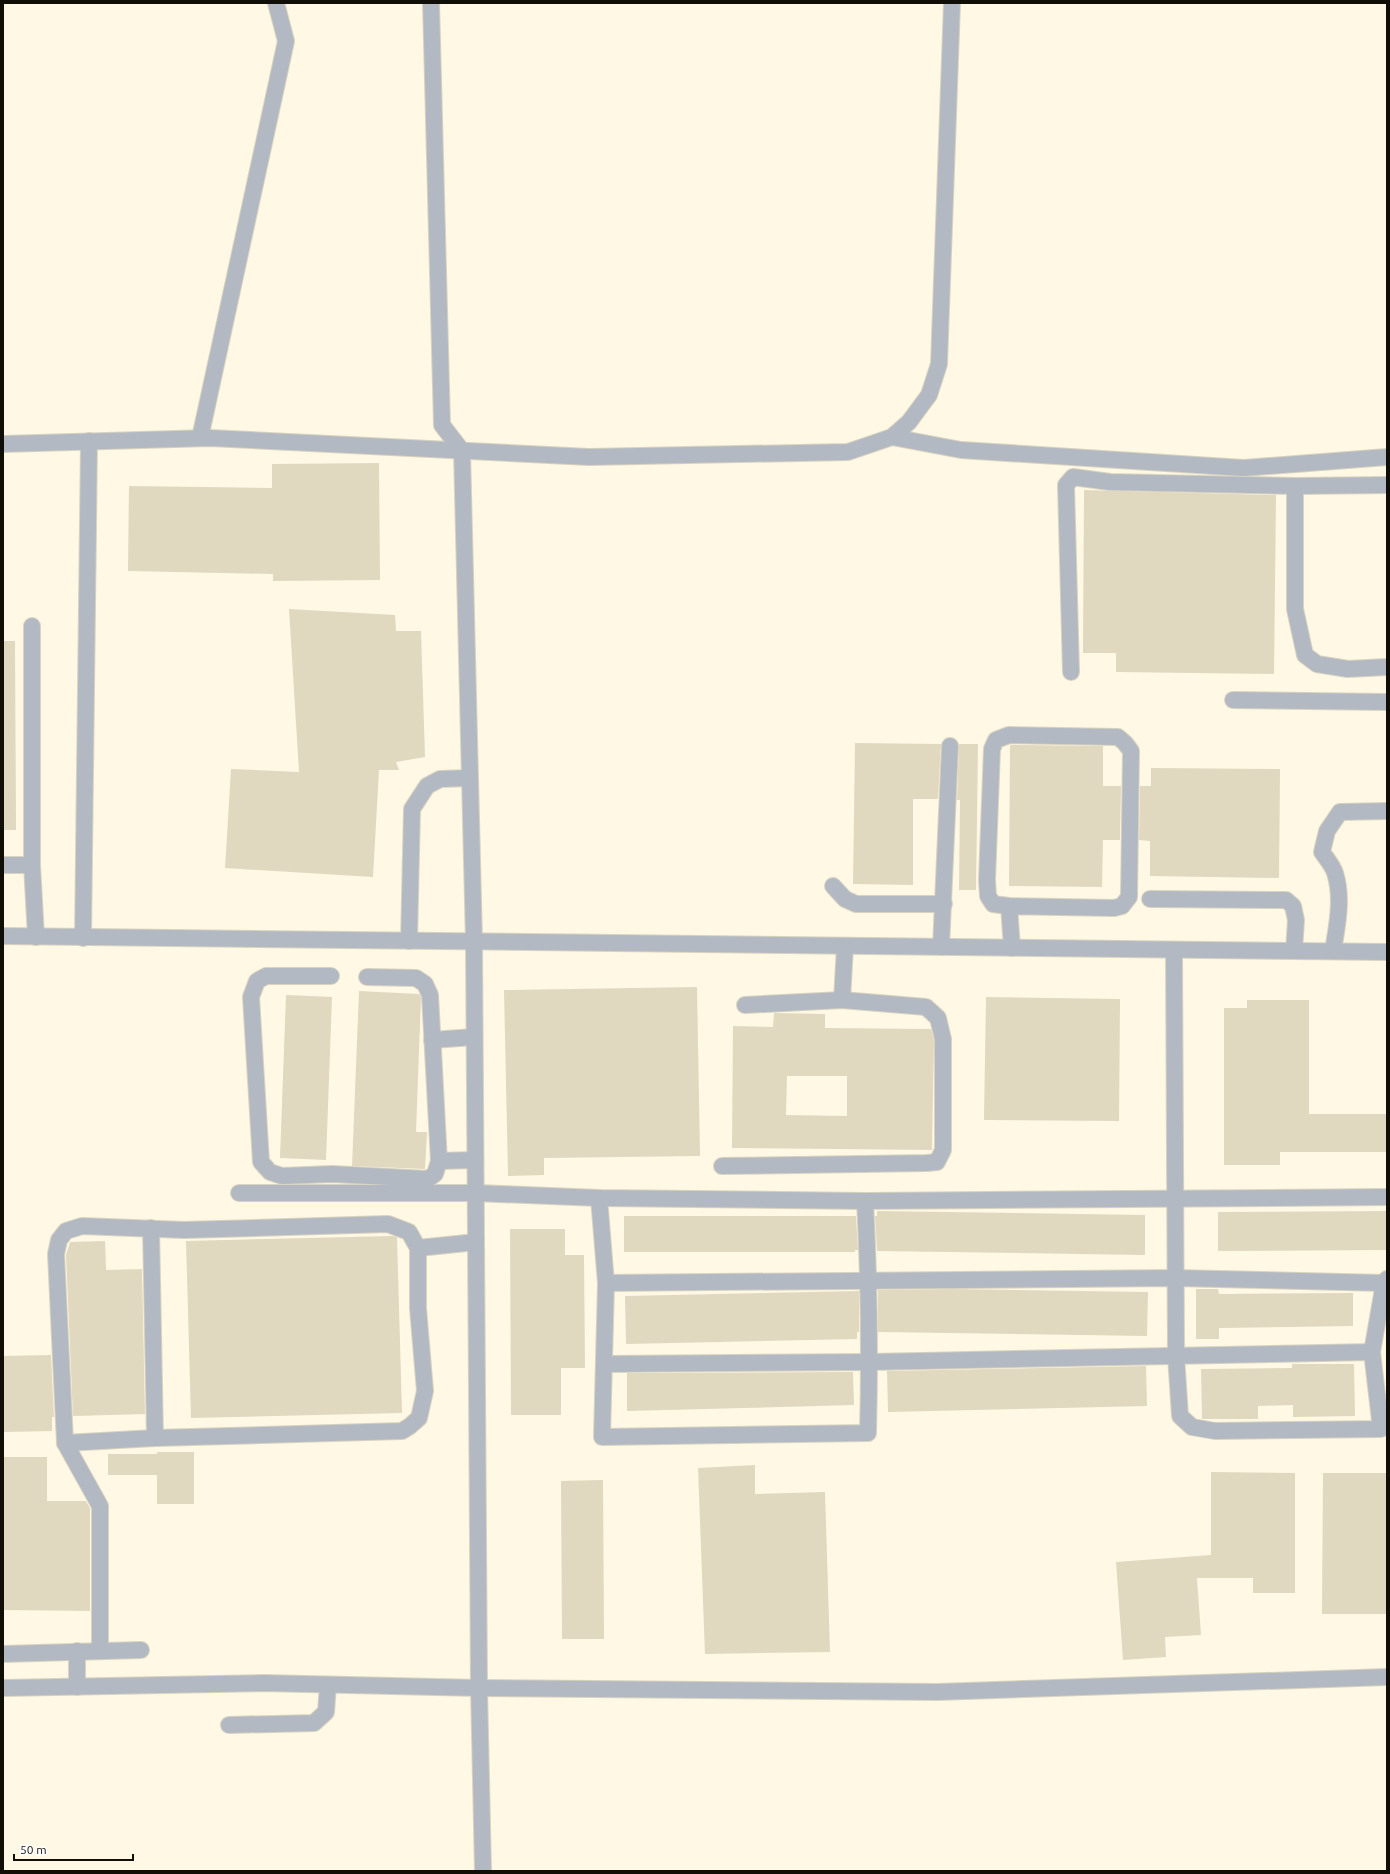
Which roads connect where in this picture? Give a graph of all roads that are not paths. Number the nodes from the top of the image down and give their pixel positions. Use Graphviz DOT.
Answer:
graph roads {
  1 [pos="276,3"];
  2 [pos="431,3"];
  3 [pos="952,3"];
  4 [pos="892,437"];
  5 [pos="200,438"];
  6 [pos="89,441"];
  7 [pos="3,444"];
  8 [pos="462,450"];
  9 [pos="1387,456"];
  10 [pos="1071,458"];
  11 [pos="1073,477"];
  12 [pos="1387,485"];
  13 [pos="1294,486"];
  14 [pos="32,626"];
  15 [pos="1387,667"];
  16 [pos="1071,672"];
  17 [pos="1233,700"];
  18 [pos="1387,702"];
  19 [pos="950,746"];
  20 [pos="470,778"];
  21 [pos="1387,811"];
  22 [pos="3,865"];
  23 [pos="32,865"];
  24 [pos="833,886"];
  25 [pos="1150,899"];
  26 [pos="944,904"];
  27 [pos="1009,906"];
  28 [pos="3,936"];
  29 [pos="36,936"];
  30 [pos="83,938"];
  31 [pos="409,941"];
  32 [pos="474,942"];
  33 [pos="845,946"];
  34 [pos="940,947"];
  35 [pos="1012,948"];
  36 [pos="1174,950"];
  37 [pos="1294,951"];
  38 [pos="1333,951"];
  39 [pos="1387,952"];
  40 [pos="330,976"];
  41 [pos="367,977"];
  42 [pos="842,1000"];
  43 [pos="745,1005"];
  44 [pos="474,1037"];
  45 [pos="432,1040"];
  46 [pos="475,1160"];
  47 [pos="438,1161"];
  48 [pos="722,1166"];
  49 [pos="239,1193"];
  50 [pos="476,1194"];
  51 [pos="1387,1197"];
  52 [pos="599,1198"];
  53 [pos="1174,1198"];
  54 [pos="865,1201"];
  55 [pos="151,1228"];
  56 [pos="476,1242"];
  57 [pos="418,1248"];
  58 [pos="1175,1278"];
  59 [pos="869,1280"];
  60 [pos="1386,1281"];
  61 [pos="606,1283"];
  62 [pos="1372,1352"];
  63 [pos="1176,1356"];
  64 [pos="870,1362"];
  65 [pos="605,1364"];
  66 [pos="155,1438"];
  67 [pos="65,1443"];
  68 [pos="100,1650"];
  69 [pos="141,1650"];
  70 [pos="77,1651"];
  71 [pos="3,1654"];
  72 [pos="1387,1677"];
  73 [pos="328,1685"];
  74 [pos="77,1687"];
  75 [pos="3,1688"];
  76 [pos="478,1688"];
  77 [pos="229,1725"];
  78 [pos="483,1871"];
  1 -- 5 [label="street"];
  2 -- 8 [label="street"];
  3 -- 4 [label="street"];
  4 -- 8 [label="street"];
  4 -- 10 [label="street"];
  5 -- 6 [label="street"];
  5 -- 8 [label="street"];
  6 -- 7 [label="street"];
  6 -- 30 [label="street"];
  8 -- 20 [label="street"];
  9 -- 10 [label="street"];
  10 -- 11 [label="street"];
  11 -- 13 [label="street"];
  11 -- 16 [label="street"];
  12 -- 13 [label="street"];
  13 -- 15 [label="street"];
  14 -- 23 [label="street"];
  17 -- 18 [label="street"];
  19 -- 26 [label="street"];
  20 -- 31 [label="street"];
  20 -- 32 [label="street"];
  21 -- 38 [label="street"];
  22 -- 23 [label="street"];
  23 -- 29 [label="street"];
  24 -- 26 [label="street"];
  25 -- 37 [label="street"];
  26 -- 34 [label="street"];
  27 -- 27 [label="street"];
  27 -- 35 [label="street"];
  28 -- 29 [label="street"];
  29 -- 30 [label="street"];
  30 -- 31 [label="street"];
  31 -- 32 [label="street"];
  32 -- 33 [label="street"];
  32 -- 44 [label="street"];
  33 -- 34 [label="street"];
  33 -- 42 [label="street"];
  34 -- 35 [label="street"];
  35 -- 36 [label="street"];
  36 -- 37 [label="street"];
  36 -- 53 [label="street"];
  37 -- 38 [label="street"];
  38 -- 39 [label="street"];
  40 -- 47 [label="street"];
  41 -- 45 [label="street"];
  42 -- 43 [label="street"];
  42 -- 48 [label="street"];
  44 -- 45 [label="street"];
  44 -- 46 [label="street"];
  45 -- 47 [label="street"];
  46 -- 47 [label="street"];
  46 -- 50 [label="street"];
  49 -- 50 [label="street"];
  50 -- 52 [label="street"];
  50 -- 56 [label="street"];
  51 -- 53 [label="street"];
  52 -- 54 [label="street"];
  52 -- 61 [label="street"];
  53 -- 54 [label="street"];
  53 -- 58 [label="street"];
  54 -- 59 [label="street"];
  55 -- 57 [label="street"];
  55 -- 66 [label="street"];
  55 -- 67 [label="street"];
  56 -- 57 [label="street"];
  56 -- 76 [label="street"];
  57 -- 66 [label="street"];
  58 -- 59 [label="street"];
  58 -- 60 [label="street"];
  58 -- 63 [label="street"];
  59 -- 61 [label="street"];
  59 -- 64 [label="street"];
  60 -- 62 [label="street"];
  61 -- 65 [label="street"];
  62 -- 63 [label="street"];
  62 -- 63 [label="street"];
  63 -- 64 [label="street"];
  64 -- 65 [label="street"];
  64 -- 65 [label="street"];
  66 -- 67 [label="street"];
  67 -- 68 [label="street"];
  68 -- 69 [label="street"];
  68 -- 70 [label="street"];
  70 -- 71 [label="street"];
  70 -- 74 [label="street"];
  72 -- 76 [label="street"];
  73 -- 74 [label="street"];
  73 -- 76 [label="street"];
  73 -- 77 [label="street"];
  74 -- 75 [label="street"];
  76 -- 78 [label="street"];
}
